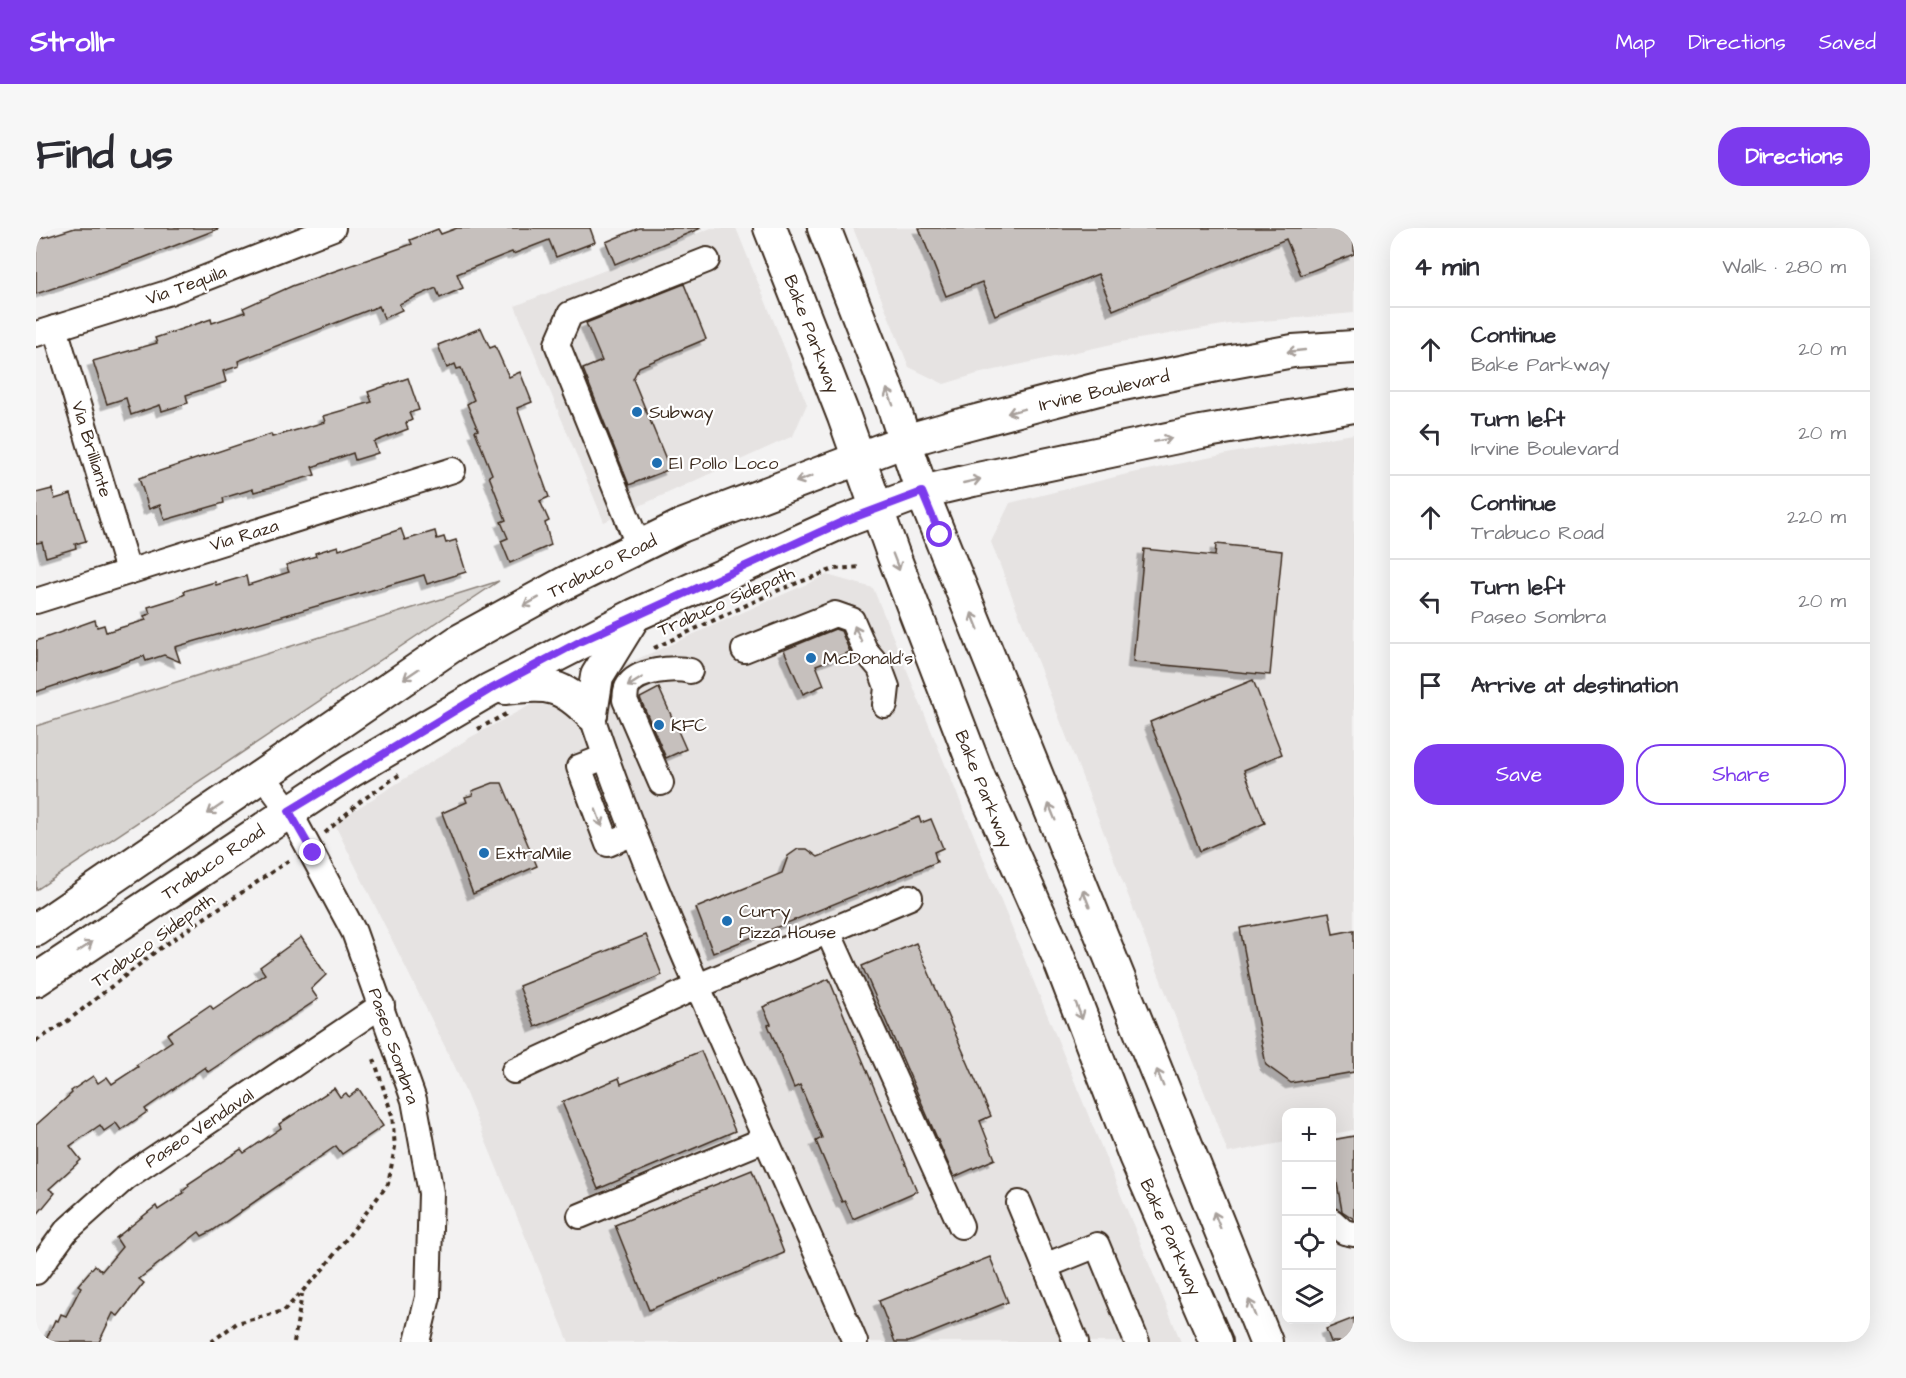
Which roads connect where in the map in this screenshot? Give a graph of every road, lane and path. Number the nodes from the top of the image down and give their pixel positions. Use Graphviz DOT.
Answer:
graph roads {
  1 [pos="333,228"];
  2 [pos="770,228"];
  3 [pos="824,228"];
  4 [pos="707,260"];
  5 [pos="46,331"];
  6 [pos="1354,347"];
  7 [pos="1354,406"];
  8 [pos="905,441"];
  9 [pos="859,459"];
  10 [pos="453,470"];
  11 [pos="922,492"];
  12 [pos="876,507"];
  13 [pos="639,547"];
  14 [pos="862,567"];
  15 [pos="128,571"];
  16 [pos="36,601"];
  17 [pos="635,615"];
  18 [pos="744,650"];
  19 [pos="646,652"];
  20 [pos="690,671"];
  21 [pos="499,701"];
  22 [pos="885,705"];
  23 [pos="591,714"];
  24 [pos="468,734"];
  25 [pos="605,757"];
  26 [pos="409,769"];
  27 [pos="264,776"];
  28 [pos="661,783"];
  29 [pos="289,811"];
  30 [pos="336,824"];
  31 [pos="633,833"];
  32 [pos="288,862"];
  33 [pos="910,897"];
  34 [pos="36,930"];
  35 [pos="828,932"];
  36 [pos="36,980"];
  37 [pos="698,986"];
  38 [pos="382,1005"];
  39 [pos="36,1041"];
  40 [pos="372,1055"];
  41 [pos="514,1071"];
  42 [pos="766,1139"];
  43 [pos="1019,1203"];
  44 [pos="580,1216"];
  45 [pos="1336,1225"];
  46 [pos="961,1227"];
  47 [pos="1354,1234"];
  48 [pos="1044,1266"];
  49 [pos="36,1272"];
  50 [pos="302,1293"];
  51 [pos="211,1342"];
  52 [pos="294,1342"];
  53 [pos="417,1342"];
  54 [pos="855,1342"];
  55 [pos="1076,1342"];
  56 [pos="1137,1342"];
  57 [pos="1216,1342"];
  58 [pos="1266,1342"];
  1 -- 5 [label="street, Via Tequila"];
  2 -- 9 [label="main road, Bake Parkway"];
  8 -- 3 [label="main road, one-way"];
  4 -- 13 [label="street"];
  5 -- 15 [label="street, Via Brilliante"];
  6 -- 8 [label="main road, Irvine Boulevard, one-way"];
  11 -- 7 [label="main road, one-way"];
  8 -- 9 [label="main road, Irvine Boulevard"];
  8 -- 11 [label="main road"];
  9 -- 12 [label="main road, Bake Parkway"];
  9 -- 13 [label="main road, Trabuco Road, one-way"];
  10 -- 15 [label="street, Via Raza"];
  11 -- 12 [label="main road"];
  58 -- 11 [label="main road, one-way"];
  12 -- 17 [label="main road, Trabuco Road"];
  12 -- 57 [label="main road, Bake Parkway, one-way"];
  13 -- 27 [label="main road, Trabuco Road, one-way"];
  14 -- 19 [label="path, Trabuco Sidepath"];
  15 -- 16 [label="street, Via Raza"];
  17 -- 21 [label="main road, Trabuco Road"];
  17 -- 23 [label="main road"];
  22 -- 18 [label="street, one-way"];
  20 -- 28 [label="street, one-way"];
  21 -- 23 [label="main road"];
  21 -- 24 [label="path"];
  21 -- 29 [label="main road, Trabuco Road"];
  23 -- 25 [label="street"];
  25 -- 31 [label="street"];
  25 -- 31 [label="street, one-way"];
  26 -- 30 [label="path"];
  27 -- 29 [label="street, Paseo Sombra"];
  27 -- 34 [label="main road, Trabuco Road, one-way"];
  36 -- 29 [label="main road, Trabuco Road, one-way"];
  29 -- 38 [label="street, Paseo Sombra"];
  31 -- 37 [label="street"];
  32 -- 39 [label="path, Trabuco Sidepath"];
  33 -- 35 [label="street"];
  35 -- 37 [label="street"];
  35 -- 46 [label="street"];
  37 -- 41 [label="street"];
  37 -- 42 [label="street"];
  38 -- 49 [label="street, Paseo Vendaval"];
  38 -- 53 [label="street, Paseo Sombra"];
  40 -- 50 [label="path"];
  42 -- 44 [label="street"];
  42 -- 54 [label="street"];
  43 -- 48 [label="street"];
  45 -- 47 [label="street"];
  48 -- 55 [label="street"];
  48 -- 56 [label="street"];
  50 -- 51 [label="path"];
  50 -- 52 [label="path"];
}
